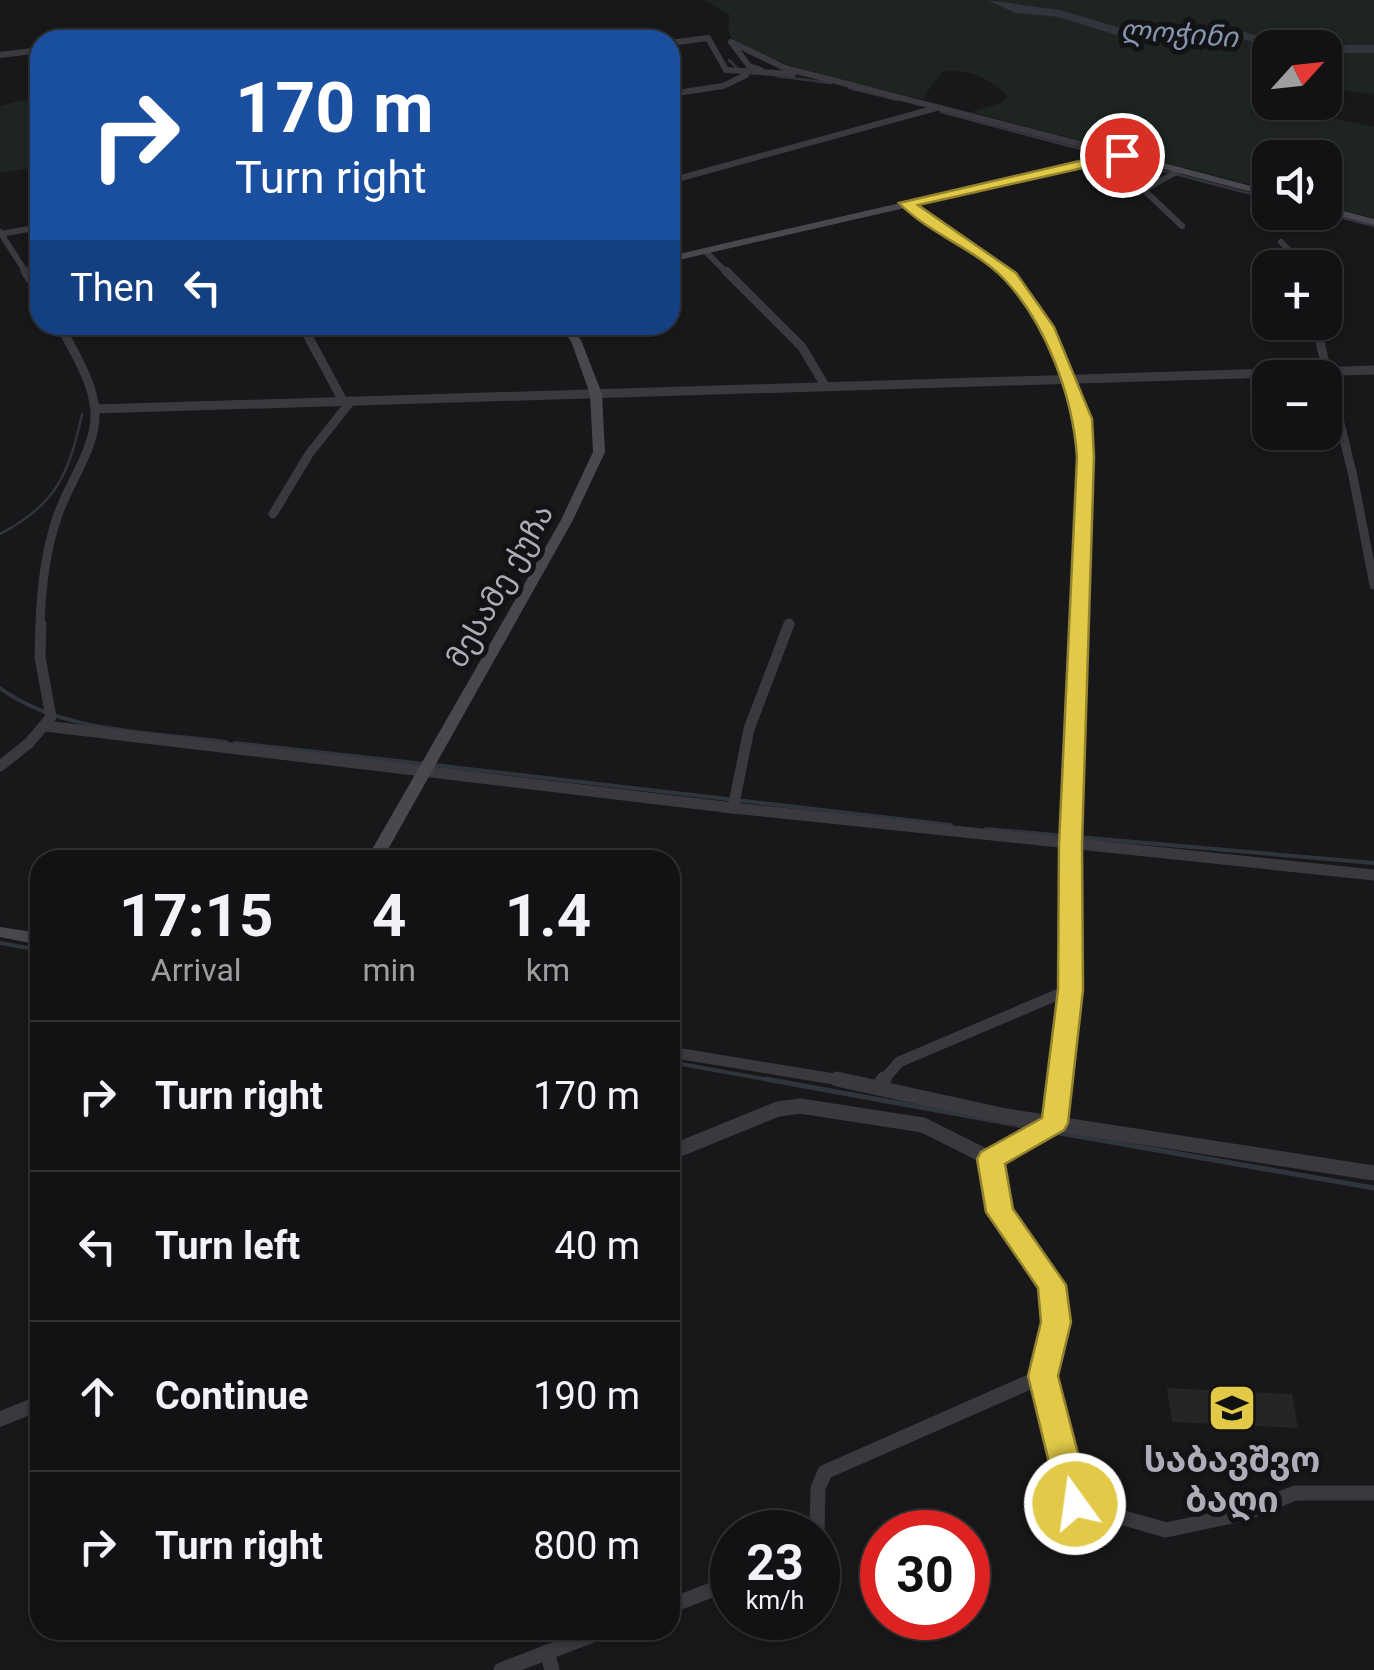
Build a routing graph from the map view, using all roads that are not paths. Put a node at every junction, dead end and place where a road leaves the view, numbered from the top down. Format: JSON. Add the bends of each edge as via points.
{"nodes":[{"id":1,"x":680,"y":42,"type":"edge"},
{"id":2,"x":30,"y":51,"type":"edge"},
{"id":3,"x":0,"y":55,"type":"edge"},
{"id":4,"x":765,"y":71,"type":"junction"},
{"id":5,"x":746,"y":75,"type":"junction"},
{"id":6,"x":825,"y":78,"type":"junction"},
{"id":7,"x":680,"y":92,"type":"edge"},
{"id":8,"x":939,"y":107,"type":"junction"},
{"id":9,"x":1122,"y":155,"type":"junction"},
{"id":10,"x":1180,"y":170,"type":"junction"},
{"id":11,"x":680,"y":178,"type":"edge"},
{"id":12,"x":1252,"y":189,"type":"edge"},
{"id":13,"x":906,"y":203,"type":"junction"},
{"id":14,"x":1342,"y":213,"type":"edge"},
{"id":15,"x":1374,"y":222,"type":"edge"},
{"id":16,"x":1182,"y":226,"type":"dead end"},
{"id":17,"x":30,"y":229,"type":"edge"},
{"id":18,"x":1,"y":234,"type":"edge"},
{"id":19,"x":1280,"y":242,"type":"dead end"},
{"id":20,"x":1288,"y":250,"type":"edge"},
{"id":21,"x":704,"y":251,"type":"junction"},
{"id":22,"x":680,"y":257,"type":"edge"},
{"id":23,"x":30,"y":279,"type":"edge"},
{"id":24,"x":65,"y":335,"type":"edge"},
{"id":25,"x":308,"y":335,"type":"edge"},
{"id":26,"x":572,"y":335,"type":"edge"},
{"id":27,"x":1374,"y":370,"type":"edge"},
{"id":28,"x":1342,"y":371,"type":"edge"},
{"id":29,"x":1252,"y":374,"type":"edge"},
{"id":30,"x":1070,"y":380,"type":"junction"},
{"id":31,"x":824,"y":384,"type":"junction"},
{"id":32,"x":596,"y":394,"type":"junction"},
{"id":33,"x":347,"y":401,"type":"junction"},
{"id":34,"x":95,"y":409,"type":"junction"},
{"id":35,"x":1342,"y":434,"type":"edge"},
{"id":36,"x":273,"y":514,"type":"dead end"},
{"id":37,"x":1374,"y":585,"type":"edge"},
{"id":38,"x":788,"y":624,"type":"dead end"},
{"id":39,"x":45,"y":726,"type":"junction"},
{"id":40,"x":0,"y":766,"type":"edge"},
{"id":41,"x":421,"y":773,"type":"junction"},
{"id":42,"x":732,"y":808,"type":"junction"},
{"id":43,"x":1071,"y":844,"type":"junction"},
{"id":44,"x":379,"y":850,"type":"edge"},
{"id":45,"x":1374,"y":875,"type":"edge"},
{"id":46,"x":0,"y":932,"type":"edge"},
{"id":47,"x":30,"y":937,"type":"edge"},
{"id":48,"x":1070,"y":990,"type":"junction"},
{"id":49,"x":680,"y":1054,"type":"edge"},
{"id":50,"x":879,"y":1086,"type":"junction"},
{"id":51,"x":1055,"y":1123,"type":"junction"},
{"id":52,"x":680,"y":1149,"type":"edge"},
{"id":53,"x":991,"y":1159,"type":"junction"},
{"id":54,"x":1374,"y":1173,"type":"edge"},
{"id":55,"x":1043,"y":1376,"type":"junction"},
{"id":56,"x":30,"y":1407,"type":"edge"},
{"id":57,"x":0,"y":1419,"type":"edge"},
{"id":58,"x":1374,"y":1493,"type":"edge"},
{"id":59,"x":818,"y":1510,"type":"edge"},
{"id":60,"x":710,"y":1591,"type":"edge"},
{"id":61,"x":680,"y":1602,"type":"edge"},
{"id":62,"x":588,"y":1640,"type":"edge"},
{"id":63,"x":550,"y":1661,"type":"edge"},
{"id":64,"x":501,"y":1670,"type":"edge"}],
"edges":[{"from":1,"to":5,"type":"street","via":[[708,38],[721,66]]},
{"from":2,"to":3,"type":"street"},
{"from":4,"to":5,"type":"street"},
{"from":4,"to":6,"type":"street"},
{"from":4,"to":6,"type":"street","via":[[748,66],[730,42]]},
{"from":5,"to":7,"type":"street"},
{"from":6,"to":8,"type":"street"},
{"from":8,"to":9,"type":"street"},
{"from":8,"to":11,"type":"street"},
{"from":9,"to":10,"type":"street"},
{"from":9,"to":13,"type":"street"},
{"from":10,"to":12,"type":"street"},
{"from":10,"to":16,"type":"street","via":[[1144,190]]},
{"from":13,"to":21,"type":"street"},
{"from":13,"to":30,"type":"street","via":[[1010,276],[1048,330]]},
{"from":14,"to":15,"type":"street"},
{"from":17,"to":18,"type":"street"},
{"from":18,"to":23,"type":"street"},
{"from":19,"to":20,"type":"street"},
{"from":21,"to":22,"type":"street"},
{"from":21,"to":31,"type":"street","via":[[802,347]]},
{"from":24,"to":34,"type":"street"},
{"from":25,"to":33,"type":"street"},
{"from":26,"to":32,"type":"street","name":"მესამე ქუჩა"},
{"from":27,"to":28,"type":"street"},
{"from":29,"to":30,"type":"street"},
{"from":30,"to":31,"type":"street"},
{"from":30,"to":43,"type":"street","via":[[1086,457]]},
{"from":31,"to":32,"type":"street"},
{"from":32,"to":33,"type":"street"},
{"from":32,"to":41,"type":"street","name":"მესამე ქუჩა","via":[[599,452],[584,487]]},
{"from":33,"to":34,"type":"street"},
{"from":33,"to":36,"type":"street"},
{"from":34,"to":39,"type":"street","via":[[46,564],[40,657],[51,709]]},
{"from":35,"to":37,"type":"street"},
{"from":38,"to":42,"type":"street","via":[[750,729]]},
{"from":39,"to":40,"type":"street"},
{"from":39,"to":41,"type":"street"},
{"from":41,"to":42,"type":"street"},
{"from":41,"to":44,"type":"street","name":"მესამე ქუჩა"},
{"from":42,"to":43,"type":"street"},
{"from":43,"to":45,"type":"street"},
{"from":43,"to":48,"type":"street"},
{"from":46,"to":47,"type":"street"},
{"from":48,"to":50,"type":"street","via":[[899,1062]]},
{"from":48,"to":51,"type":"street"},
{"from":49,"to":50,"type":"street"},
{"from":50,"to":51,"type":"street"},
{"from":51,"to":53,"type":"street"},
{"from":51,"to":54,"type":"street"},
{"from":52,"to":53,"type":"street","via":[[800,1106],[923,1125]]},
{"from":53,"to":55,"type":"street","via":[[1000,1212],[1052,1285],[1056,1322]]},
{"from":55,"to":58,"type":"street","via":[[1075,1504],[1166,1530],[1246,1513],[1295,1494]]},
{"from":55,"to":59,"type":"street","via":[[825,1472]]},
{"from":56,"to":57,"type":"street"},
{"from":60,"to":61,"type":"street"},
{"from":62,"to":63,"type":"street"},
{"from":63,"to":64,"type":"street"}]}
